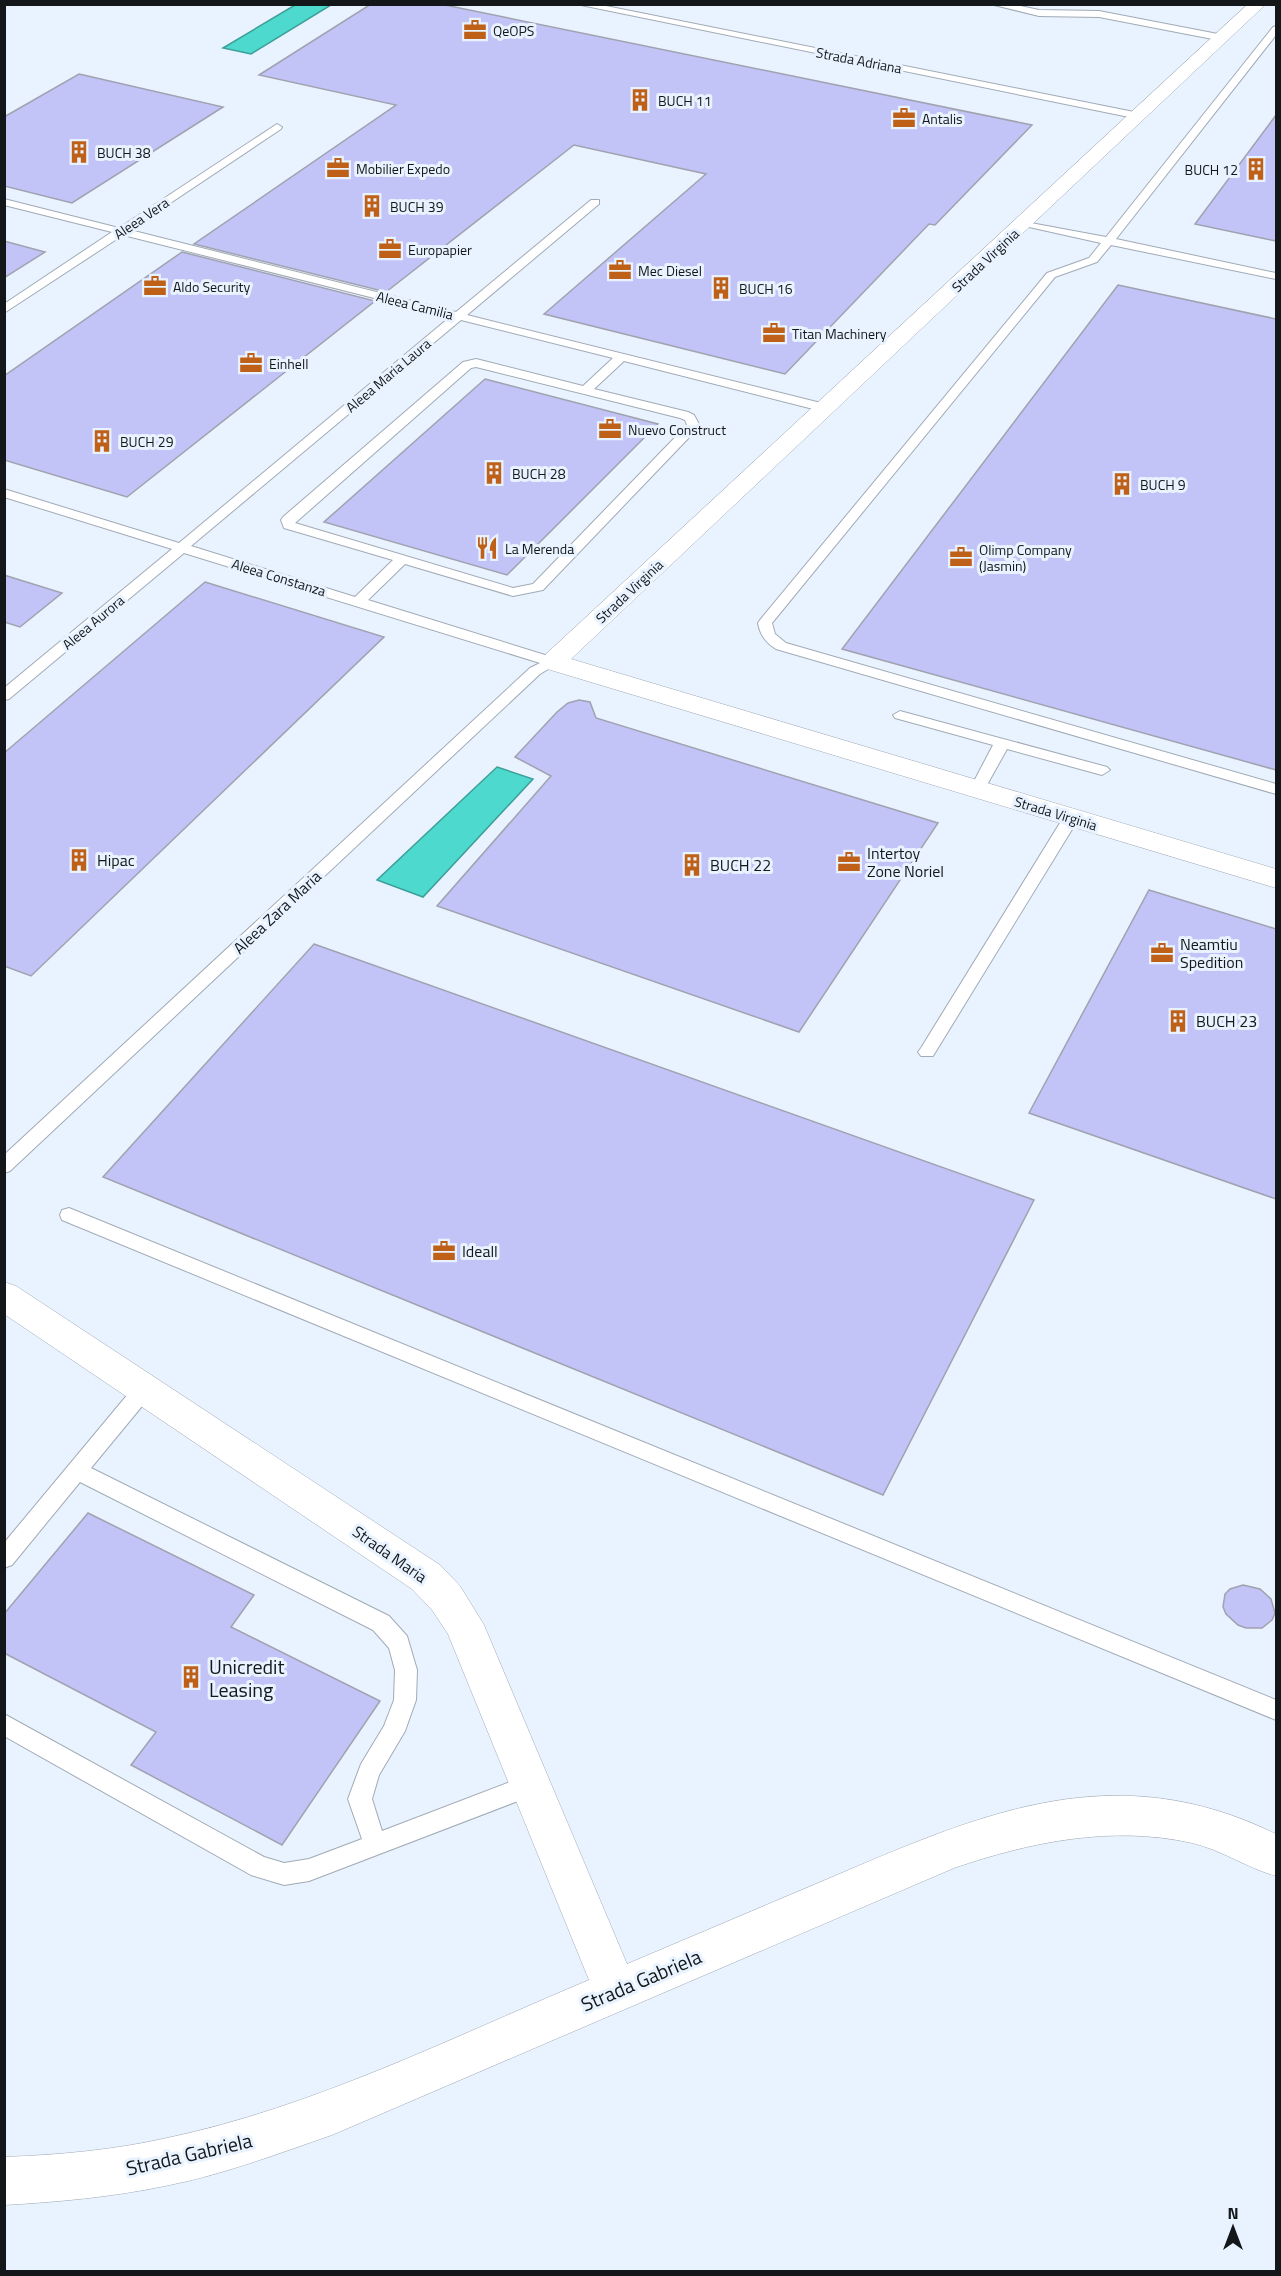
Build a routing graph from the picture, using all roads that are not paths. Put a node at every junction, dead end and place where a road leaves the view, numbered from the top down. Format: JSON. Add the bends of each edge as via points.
{"nodes":[{"id":1,"x":580,"y":4,"type":"edge"},
{"id":2,"x":994,"y":4,"type":"edge"},
{"id":3,"x":1258,"y":4,"type":"edge"},
{"id":4,"x":1276,"y":29,"type":"edge"},
{"id":5,"x":1223,"y":38,"type":"junction"},
{"id":6,"x":1139,"y":116,"type":"junction"},
{"id":7,"x":277,"y":127,"type":"dead end"},
{"id":8,"x":4,"y":202,"type":"edge"},
{"id":9,"x":595,"y":202,"type":"dead end"},
{"id":10,"x":1024,"y":222,"type":"junction"},
{"id":11,"x":121,"y":232,"type":"junction"},
{"id":12,"x":1108,"y":240,"type":"junction"},
{"id":13,"x":1276,"y":276,"type":"edge"},
{"id":14,"x":4,"y":310,"type":"edge"},
{"id":15,"x":458,"y":316,"type":"junction"},
{"id":16,"x":621,"y":357,"type":"junction"},
{"id":17,"x":586,"y":390,"type":"junction"},
{"id":18,"x":825,"y":408,"type":"junction"},
{"id":19,"x":4,"y":494,"type":"edge"},
{"id":20,"x":182,"y":548,"type":"junction"},
{"id":21,"x":402,"y":559,"type":"junction"},
{"id":22,"x":358,"y":602,"type":"junction"},
{"id":23,"x":553,"y":662,"type":"junction"},
{"id":24,"x":4,"y":696,"type":"edge"},
{"id":25,"x":900,"y":715,"type":"dead end"},
{"id":26,"x":1002,"y":743,"type":"junction"},
{"id":27,"x":1102,"y":770,"type":"dead end"},
{"id":28,"x":978,"y":789,"type":"junction"},
{"id":29,"x":1276,"y":789,"type":"edge"},
{"id":30,"x":1071,"y":818,"type":"junction"},
{"id":31,"x":1276,"y":879,"type":"edge"},
{"id":32,"x":927,"y":1052,"type":"dead end"},
{"id":33,"x":4,"y":1166,"type":"edge"},
{"id":34,"x":69,"y":1215,"type":"dead end"},
{"id":35,"x":4,"y":1296,"type":"edge"},
{"id":36,"x":145,"y":1388,"type":"junction"},
{"id":37,"x":76,"y":1470,"type":"junction"},
{"id":38,"x":4,"y":1559,"type":"edge"},
{"id":39,"x":1276,"y":1710,"type":"edge"},
{"id":40,"x":4,"y":1724,"type":"edge"},
{"id":41,"x":531,"y":1785,"type":"junction"},
{"id":42,"x":375,"y":1843,"type":"junction"},
{"id":43,"x":1276,"y":1856,"type":"edge"},
{"id":44,"x":616,"y":1991,"type":"junction"},
{"id":45,"x":4,"y":2181,"type":"edge"}],
"edges":[{"from":1,"to":6,"type":"lane","name":"Strada Adriana"},
{"from":2,"to":5,"type":"lane","via":[[1045,13],[1099,14]]},
{"from":3,"to":5,"type":"street","name":"Strada Virginia"},
{"from":4,"to":12,"type":"lane"},
{"from":5,"to":6,"type":"street","name":"Strada Virginia"},
{"from":6,"to":10,"type":"street","name":"Strada Virginia"},
{"from":7,"to":11,"type":"lane","name":"Aleea Vera"},
{"from":8,"to":11,"type":"lane","name":"Aleea Camilia"},
{"from":9,"to":15,"type":"lane","name":"Aleea Maria Laura"},
{"from":10,"to":12,"type":"lane"},
{"from":10,"to":18,"type":"street","name":"Strada Virginia"},
{"from":11,"to":14,"type":"lane","name":"Aleea Vera"},
{"from":11,"to":15,"type":"lane","name":"Aleea Camilia"},
{"from":12,"to":13,"type":"lane"},
{"from":12,"to":29,"type":"lane","via":[[1093,260],[1051,275],[765,623],[765,630],[781,646]]},
{"from":15,"to":16,"type":"lane","name":"Aleea Camilia"},
{"from":15,"to":20,"type":"lane","name":"Aleea Maria Laura"},
{"from":16,"to":17,"type":"lane"},
{"from":16,"to":18,"type":"lane","name":"Aleea Camilia"},
{"from":17,"to":21,"type":"lane","via":[[684,415],[694,426],[538,587],[513,592]]},
{"from":17,"to":21,"type":"lane","via":[[482,363],[467,365],[287,522],[292,527]]},
{"from":18,"to":23,"type":"street","name":"Strada Virginia"},
{"from":19,"to":20,"type":"lane","name":"Aleea Constanza"},
{"from":20,"to":22,"type":"lane","name":"Aleea Constanza"},
{"from":20,"to":24,"type":"lane","name":"Aleea Aurora"},
{"from":21,"to":22,"type":"lane"},
{"from":22,"to":23,"type":"lane","name":"Aleea Constanza"},
{"from":23,"to":28,"type":"street","name":"Strada Virginia"},
{"from":23,"to":33,"type":"lane","name":"Aleea Zara Maria","via":[[535,671]]},
{"from":25,"to":26,"type":"lane"},
{"from":26,"to":27,"type":"lane"},
{"from":26,"to":28,"type":"lane"},
{"from":28,"to":30,"type":"street","name":"Strada Virginia"},
{"from":30,"to":31,"type":"street","name":"Strada Virginia"},
{"from":30,"to":32,"type":"lane"},
{"from":34,"to":39,"type":"lane"},
{"from":35,"to":36,"type":"street","name":"Strada Maria"},
{"from":36,"to":37,"type":"lane"},
{"from":36,"to":41,"type":"street","name":"Strada Maria","via":[[426,1577],[464,1624]]},
{"from":37,"to":38,"type":"lane"},
{"from":37,"to":42,"type":"lane","via":[[381,1623],[399,1642],[406,1670],[405,1700],[394,1731],[369,1771],[360,1799]]},
{"from":40,"to":42,"type":"lane","via":[[258,1867],[284,1874],[309,1870]]},
{"from":41,"to":42,"type":"lane"},
{"from":41,"to":44,"type":"street","name":"Strada Maria"},
{"from":43,"to":44,"type":"street","name":"Strada Gabriela","via":[[1226,1833],[1164,1818],[1099,1815],[1039,1823],[948,1849]]},
{"from":44,"to":45,"type":"street","name":"Strada Gabriela","via":[[332,2112],[245,2142],[144,2167],[70,2178]]}]}
